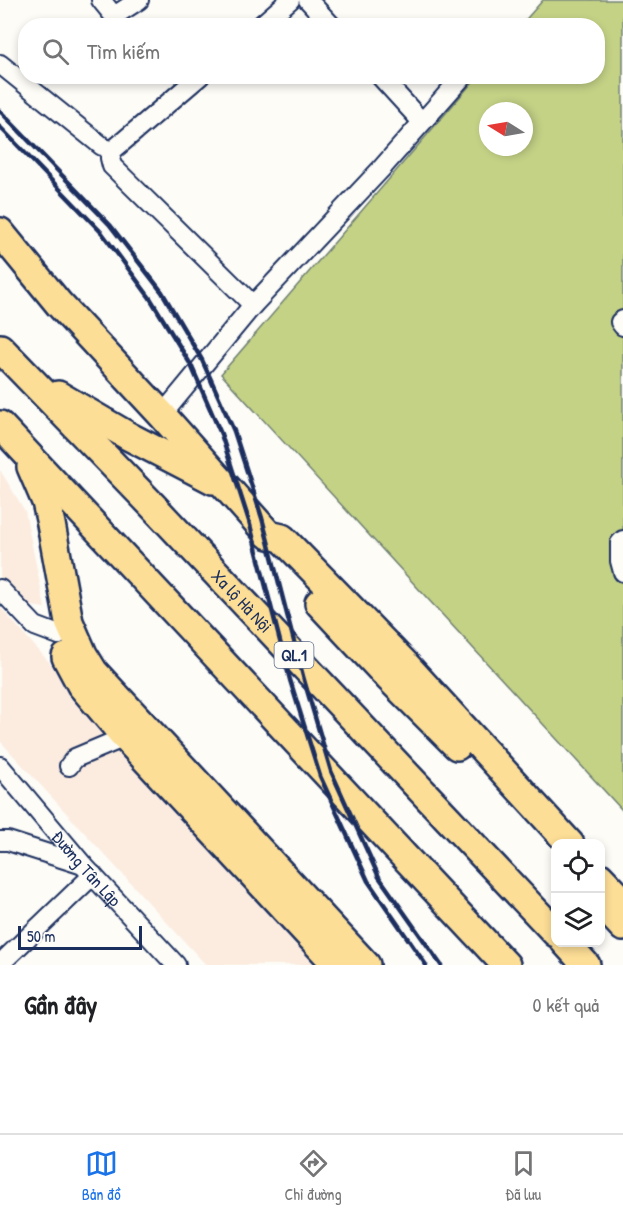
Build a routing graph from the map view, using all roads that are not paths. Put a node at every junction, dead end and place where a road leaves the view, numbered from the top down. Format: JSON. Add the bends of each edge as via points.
{"nodes":[{"id":1,"x":100,"y":0,"type":"edge"},
{"id":2,"x":139,"y":0,"type":"edge"},
{"id":3,"x":290,"y":0,"type":"edge"},
{"id":4,"x":308,"y":0,"type":"edge"},
{"id":5,"x":269,"y":18,"type":"edge"},
{"id":6,"x":325,"y":18,"type":"edge"},
{"id":7,"x":0,"y":64,"type":"edge"},
{"id":8,"x":18,"y":78,"type":"edge"},
{"id":9,"x":25,"y":84,"type":"edge"},
{"id":10,"x":191,"y":84,"type":"edge"},
{"id":11,"x":387,"y":84,"type":"edge"},
{"id":12,"x":456,"y":84,"type":"edge"},
{"id":13,"x":422,"y":122,"type":"junction"},
{"id":14,"x":102,"y":146,"type":"dead end"},
{"id":15,"x":0,"y":232,"type":"edge"},
{"id":16,"x":0,"y":256,"type":"edge"},
{"id":17,"x":59,"y":304,"type":"junction"},
{"id":18,"x":254,"y":305,"type":"junction"},
{"id":19,"x":623,"y":320,"type":"edge"},
{"id":20,"x":623,"y":326,"type":"edge"},
{"id":21,"x":0,"y":348,"type":"edge"},
{"id":22,"x":31,"y":379,"type":"junction"},
{"id":23,"x":162,"y":415,"type":"junction"},
{"id":24,"x":0,"y":425,"type":"edge"},
{"id":25,"x":12,"y":450,"type":"edge"},
{"id":26,"x":229,"y":488,"type":"junction"},
{"id":27,"x":623,"y":540,"type":"edge"},
{"id":28,"x":623,"y":572,"type":"edge"},
{"id":29,"x":0,"y":590,"type":"edge"},
{"id":30,"x":66,"y":634,"type":"junction"},
{"id":31,"x":447,"y":723,"type":"junction"},
{"id":32,"x":125,"y":736,"type":"junction"},
{"id":33,"x":0,"y":766,"type":"edge"},
{"id":34,"x":69,"y":766,"type":"dead end"},
{"id":35,"x":566,"y":839,"type":"edge"},
{"id":36,"x":0,"y":841,"type":"edge"},
{"id":37,"x":551,"y":848,"type":"edge"},
{"id":38,"x":88,"y":870,"type":"junction"},
{"id":39,"x":605,"y":882,"type":"edge"},
{"id":40,"x":623,"y":901,"type":"edge"},
{"id":41,"x":297,"y":905,"type":"junction"},
{"id":42,"x":605,"y":907,"type":"edge"},
{"id":43,"x":623,"y":927,"type":"edge"},
{"id":44,"x":551,"y":929,"type":"edge"},
{"id":45,"x":570,"y":947,"type":"edge"},
{"id":46,"x":0,"y":964,"type":"edge"},
{"id":47,"x":176,"y":965,"type":"edge"},
{"id":48,"x":337,"y":965,"type":"edge"},
{"id":49,"x":366,"y":965,"type":"edge"},
{"id":50,"x":506,"y":965,"type":"edge"},
{"id":51,"x":586,"y":965,"type":"edge"}],
"edges":[{"from":1,"to":2,"type":"street","via":[[114,16]]},
{"from":3,"to":5,"type":"street"},
{"from":4,"to":6,"type":"street"},
{"from":7,"to":8,"type":"street"},
{"from":9,"to":14,"type":"street"},
{"from":10,"to":18,"type":"street","via":[[113,150],[112,166]]},
{"from":11,"to":13,"type":"street"},
{"from":12,"to":13,"type":"street"},
{"from":13,"to":18,"type":"street"},
{"from":15,"to":17,"type":"highway","number":"QL.1"},
{"from":16,"to":17,"type":"highway","number":"QL.1"},
{"from":17,"to":23,"type":"highway","number":"QL.1"},
{"from":18,"to":23,"type":"street"},
{"from":19,"to":20,"type":"street"},
{"from":21,"to":22,"type":"highway","name":"Xa lộ Hà Nội","number":"QL.1"},
{"from":22,"to":26,"type":"highway","number":"QL.1","via":[[130,437]]},
{"from":22,"to":44,"type":"highway","name":"Xa lộ Hà Nội","number":"QL.1"},
{"from":23,"to":26,"type":"highway","number":"QL.1"},
{"from":24,"to":25,"type":"highway"},
{"from":25,"to":30,"type":"highway","via":[[8,457],[38,527]]},
{"from":25,"to":50,"type":"highway"},
{"from":26,"to":31,"type":"highway","number":"QL.1","via":[[269,535],[270,550],[390,679]]},
{"from":27,"to":28,"type":"street"},
{"from":29,"to":30,"type":"street","via":[[35,626]]},
{"from":30,"to":32,"type":"highway","via":[[76,678]]},
{"from":30,"to":41,"type":"highway","via":[[94,672]]},
{"from":31,"to":35,"type":"highway","number":"QL.1"},
{"from":31,"to":37,"type":"highway","number":"QL.1","via":[[482,772]]},
{"from":32,"to":34,"type":"street","via":[[75,758]]},
{"from":32,"to":41,"type":"highway"},
{"from":33,"to":38,"type":"street","name":"Đường Tân Lập"},
{"from":36,"to":38,"type":"street"},
{"from":38,"to":46,"type":"street"},
{"from":38,"to":47,"type":"street","name":"Đường Tân Lập"},
{"from":39,"to":40,"type":"highway"},
{"from":41,"to":48,"type":"highway"},
{"from":41,"to":49,"type":"highway"},
{"from":42,"to":43,"type":"highway"},
{"from":45,"to":51,"type":"highway"}]}
